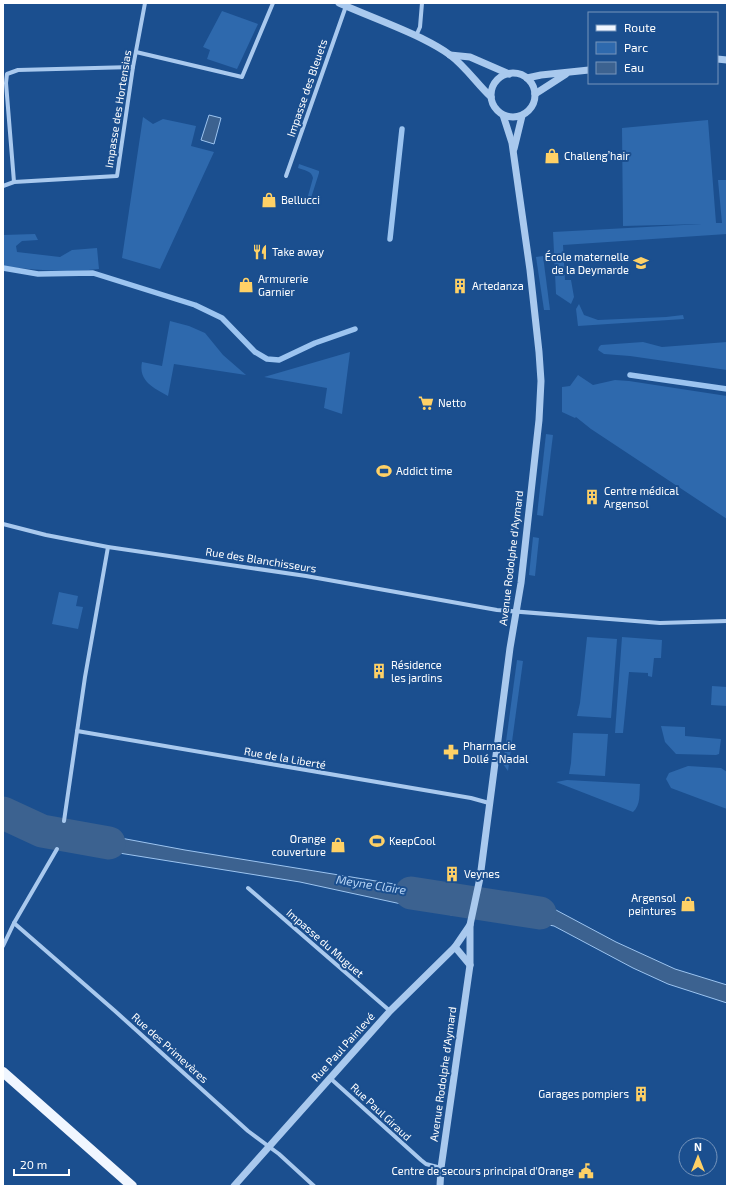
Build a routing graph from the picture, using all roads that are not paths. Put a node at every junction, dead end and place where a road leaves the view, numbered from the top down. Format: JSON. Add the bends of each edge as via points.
{"nodes":[{"id":1,"x":145,"y":3,"type":"edge"},
{"id":2,"x":273,"y":3,"type":"edge"},
{"id":3,"x":422,"y":3,"type":"edge"},
{"id":4,"x":342,"y":4,"type":"edge"},
{"id":5,"x":416,"y":36,"type":"junction"},
{"id":6,"x":136,"y":52,"type":"junction"},
{"id":7,"x":450,"y":55,"type":"junction"},
{"id":8,"x":133,"y":67,"type":"junction"},
{"id":9,"x":588,"y":70,"type":"edge"},
{"id":10,"x":568,"y":73,"type":"junction"},
{"id":11,"x":510,"y":74,"type":"junction"},
{"id":12,"x":527,"y":78,"type":"junction"},
{"id":13,"x":5,"y":83,"type":"edge"},
{"id":14,"x":535,"y":94,"type":"junction"},
{"id":15,"x":491,"y":97,"type":"junction"},
{"id":16,"x":503,"y":115,"type":"junction"},
{"id":17,"x":522,"y":116,"type":"junction"},
{"id":18,"x":514,"y":153,"type":"junction"},
{"id":19,"x":286,"y":176,"type":"dead end"},
{"id":20,"x":14,"y":182,"type":"junction"},
{"id":21,"x":3,"y":186,"type":"edge"},
{"id":22,"x":3,"y":524,"type":"edge"},
{"id":23,"x":108,"y":547,"type":"junction"},
{"id":24,"x":516,"y":611,"type":"junction"},
{"id":25,"x":727,"y":621,"type":"edge"},
{"id":26,"x":77,"y":731,"type":"junction"},
{"id":27,"x":489,"y":803,"type":"junction"},
{"id":28,"x":64,"y":821,"type":"dead end"},
{"id":29,"x":57,"y":849,"type":"dead end"},
{"id":30,"x":248,"y":888,"type":"dead end"},
{"id":31,"x":14,"y":923,"type":"junction"},
{"id":32,"x":470,"y":925,"type":"junction"},
{"id":33,"x":3,"y":946,"type":"edge"},
{"id":34,"x":455,"y":947,"type":"junction"},
{"id":35,"x":470,"y":965,"type":"junction"},
{"id":36,"x":390,"y":1011,"type":"junction"},
{"id":37,"x":3,"y":1072,"type":"edge"},
{"id":38,"x":330,"y":1078,"type":"junction"},
{"id":39,"x":269,"y":1146,"type":"junction"},
{"id":40,"x":441,"y":1168,"type":"junction"},
{"id":41,"x":132,"y":1186,"type":"edge"},
{"id":42,"x":234,"y":1186,"type":"edge"},
{"id":43,"x":314,"y":1186,"type":"edge"},
{"id":44,"x":440,"y":1186,"type":"edge"}],
"edges":[{"from":1,"to":6,"type":"street","name":"Impasse des Hortensias"},
{"from":2,"to":6,"type":"street","via":[[242,77]]},
{"from":3,"to":5,"type":"street","via":[[420,27]]},
{"from":4,"to":5,"type":"street","name":"Avenue Rodolphe d'Aymard"},
{"from":4,"to":19,"type":"street","name":"Impasse des Bleuets"},
{"from":5,"to":7,"type":"street","name":"Avenue Rodolphe d'Aymard"},
{"from":6,"to":8,"type":"street","name":"Impasse des Hortensias"},
{"from":7,"to":11,"type":"street","name":"Avenue Rodolphe d'Aymard","via":[[470,57]]},
{"from":7,"to":15,"type":"street","name":"Avenue Rodolphe d'Aymard"},
{"from":8,"to":13,"type":"street","via":[[18,70],[7,74]]},
{"from":8,"to":20,"type":"street","name":"Impasse des Hortensias","via":[[117,176]]},
{"from":9,"to":10,"type":"street"},
{"from":10,"to":12,"type":"street"},
{"from":10,"to":14,"type":"street"},
{"from":11,"to":12,"type":"street","name":"Avenue Rodolphe d'Aymard","via":[[519,74]]},
{"from":11,"to":15,"type":"street","via":[[502,76],[496,82]]},
{"from":12,"to":14,"type":"street"},
{"from":13,"to":20,"type":"street"},
{"from":14,"to":17,"type":"street","name":"Avenue Rodolphe d'Aymard","via":[[532,107]]},
{"from":15,"to":16,"type":"street","name":"Avenue Rodolphe d'Aymard","via":[[495,107]]},
{"from":16,"to":17,"type":"street"},
{"from":16,"to":18,"type":"street","name":"Avenue Rodolphe d'Aymard"},
{"from":17,"to":18,"type":"street","name":"Avenue Rodolphe d'Aymard"},
{"from":18,"to":24,"type":"street","name":"Avenue Rodolphe d'Aymard","via":[[536,321],[541,381]]},
{"from":20,"to":21,"type":"street","name":"Impasse des Hortensias"},
{"from":22,"to":23,"type":"street","name":"Rue des Blanchisseurs"},
{"from":23,"to":24,"type":"street","name":"Rue des Blanchisseurs","via":[[306,576],[497,610]]},
{"from":23,"to":26,"type":"street"},
{"from":24,"to":25,"type":"street","name":"Rue des Blanchisseurs","via":[[660,623]]},
{"from":24,"to":27,"type":"street","name":"Avenue Rodolphe d'Aymard"},
{"from":26,"to":27,"type":"street","name":"Rue de la Liberté"},
{"from":26,"to":28,"type":"street"},
{"from":27,"to":32,"type":"street","name":"Avenue Rodolphe d'Aymard"},
{"from":29,"to":31,"type":"street"},
{"from":30,"to":36,"type":"street","name":"Impasse du Muguet"},
{"from":31,"to":33,"type":"street"},
{"from":31,"to":39,"type":"street","name":"Rue des Primevères","via":[[248,1131]]},
{"from":32,"to":34,"type":"street","name":"Rue Paul Painlevé"},
{"from":32,"to":35,"type":"street","name":"Avenue Rodolphe d'Aymard"},
{"from":34,"to":35,"type":"street"},
{"from":34,"to":36,"type":"street","name":"Rue Paul Painlevé"},
{"from":35,"to":40,"type":"street","name":"Avenue Rodolphe d'Aymard"},
{"from":36,"to":38,"type":"street","name":"Rue Paul Painlevé"},
{"from":37,"to":41,"type":"main road"},
{"from":38,"to":39,"type":"street","name":"Rue Paul Painlevé"},
{"from":38,"to":40,"type":"street","name":"Rue Paul Giraud","via":[[421,1160]]},
{"from":39,"to":42,"type":"street","name":"Rue Paul Painlevé"},
{"from":39,"to":43,"type":"street","name":"Rue des Primevères"},
{"from":40,"to":44,"type":"street","name":"Avenue Rodolphe d'Aymard"}]}
